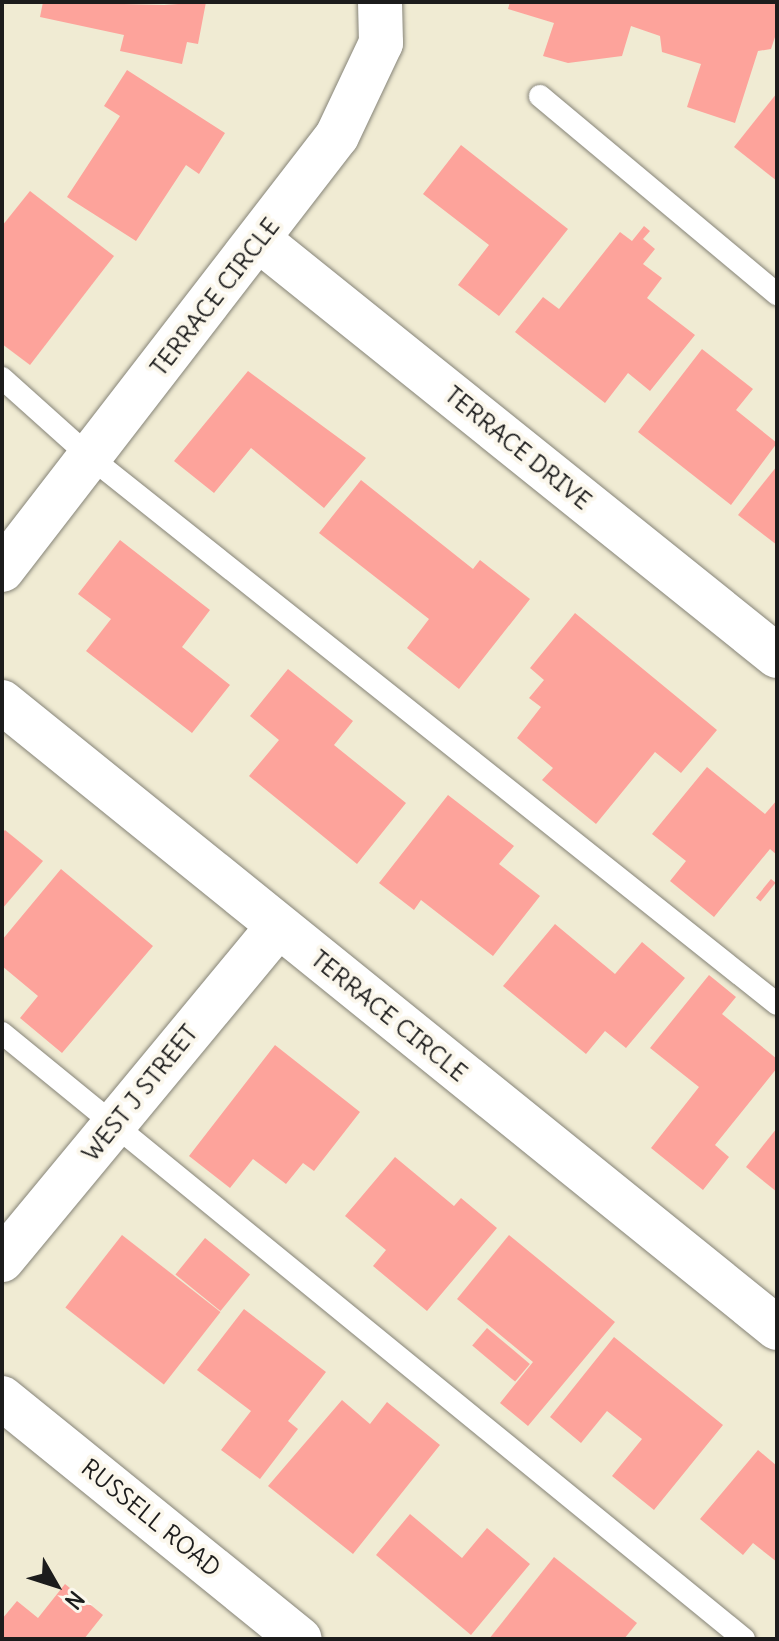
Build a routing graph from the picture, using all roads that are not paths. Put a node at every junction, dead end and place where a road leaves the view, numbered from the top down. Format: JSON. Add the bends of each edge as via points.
{"nodes":[{"id":1,"x":380,"y":2,"type":"edge"},
{"id":2,"x":540,"y":96,"type":"dead end"},
{"id":3,"x":259,"y":240,"type":"junction"},
{"id":4,"x":777,"y":294,"type":"edge"},
{"id":5,"x":2,"y":378,"type":"edge"},
{"id":6,"x":90,"y":457,"type":"junction"},
{"id":7,"x":2,"y":570,"type":"edge"},
{"id":8,"x":777,"y":656,"type":"edge"},
{"id":9,"x":2,"y":702,"type":"edge"},
{"id":10,"x":278,"y":926,"type":"junction"},
{"id":11,"x":777,"y":1004,"type":"edge"},
{"id":12,"x":2,"y":1033,"type":"edge"},
{"id":13,"x":115,"y":1125,"type":"junction"},
{"id":14,"x":2,"y":1260,"type":"edge"},
{"id":15,"x":777,"y":1328,"type":"edge"},
{"id":16,"x":2,"y":1398,"type":"edge"},
{"id":17,"x":300,"y":1639,"type":"edge"},
{"id":18,"x":744,"y":1639,"type":"edge"}],
"edges":[{"from":1,"to":3,"type":"street","name":"TERRACE CIRCLE","via":[[381,43],[337,136]]},
{"from":2,"to":4,"type":"lane"},
{"from":3,"to":6,"type":"street","name":"TERRACE CIRCLE"},
{"from":3,"to":8,"type":"street","name":"TERRACE DRIVE"},
{"from":5,"to":6,"type":"lane"},
{"from":6,"to":7,"type":"street","name":"TERRACE CIRCLE"},
{"from":6,"to":11,"type":"lane"},
{"from":9,"to":10,"type":"street","name":"TERRACE CIRCLE"},
{"from":10,"to":13,"type":"street","name":"WEST J STREET"},
{"from":10,"to":15,"type":"street","name":"TERRACE CIRCLE"},
{"from":12,"to":13,"type":"lane"},
{"from":13,"to":14,"type":"street","name":"WEST J STREET"},
{"from":13,"to":18,"type":"lane"},
{"from":16,"to":17,"type":"street","name":"RUSSELL ROAD"}]}
